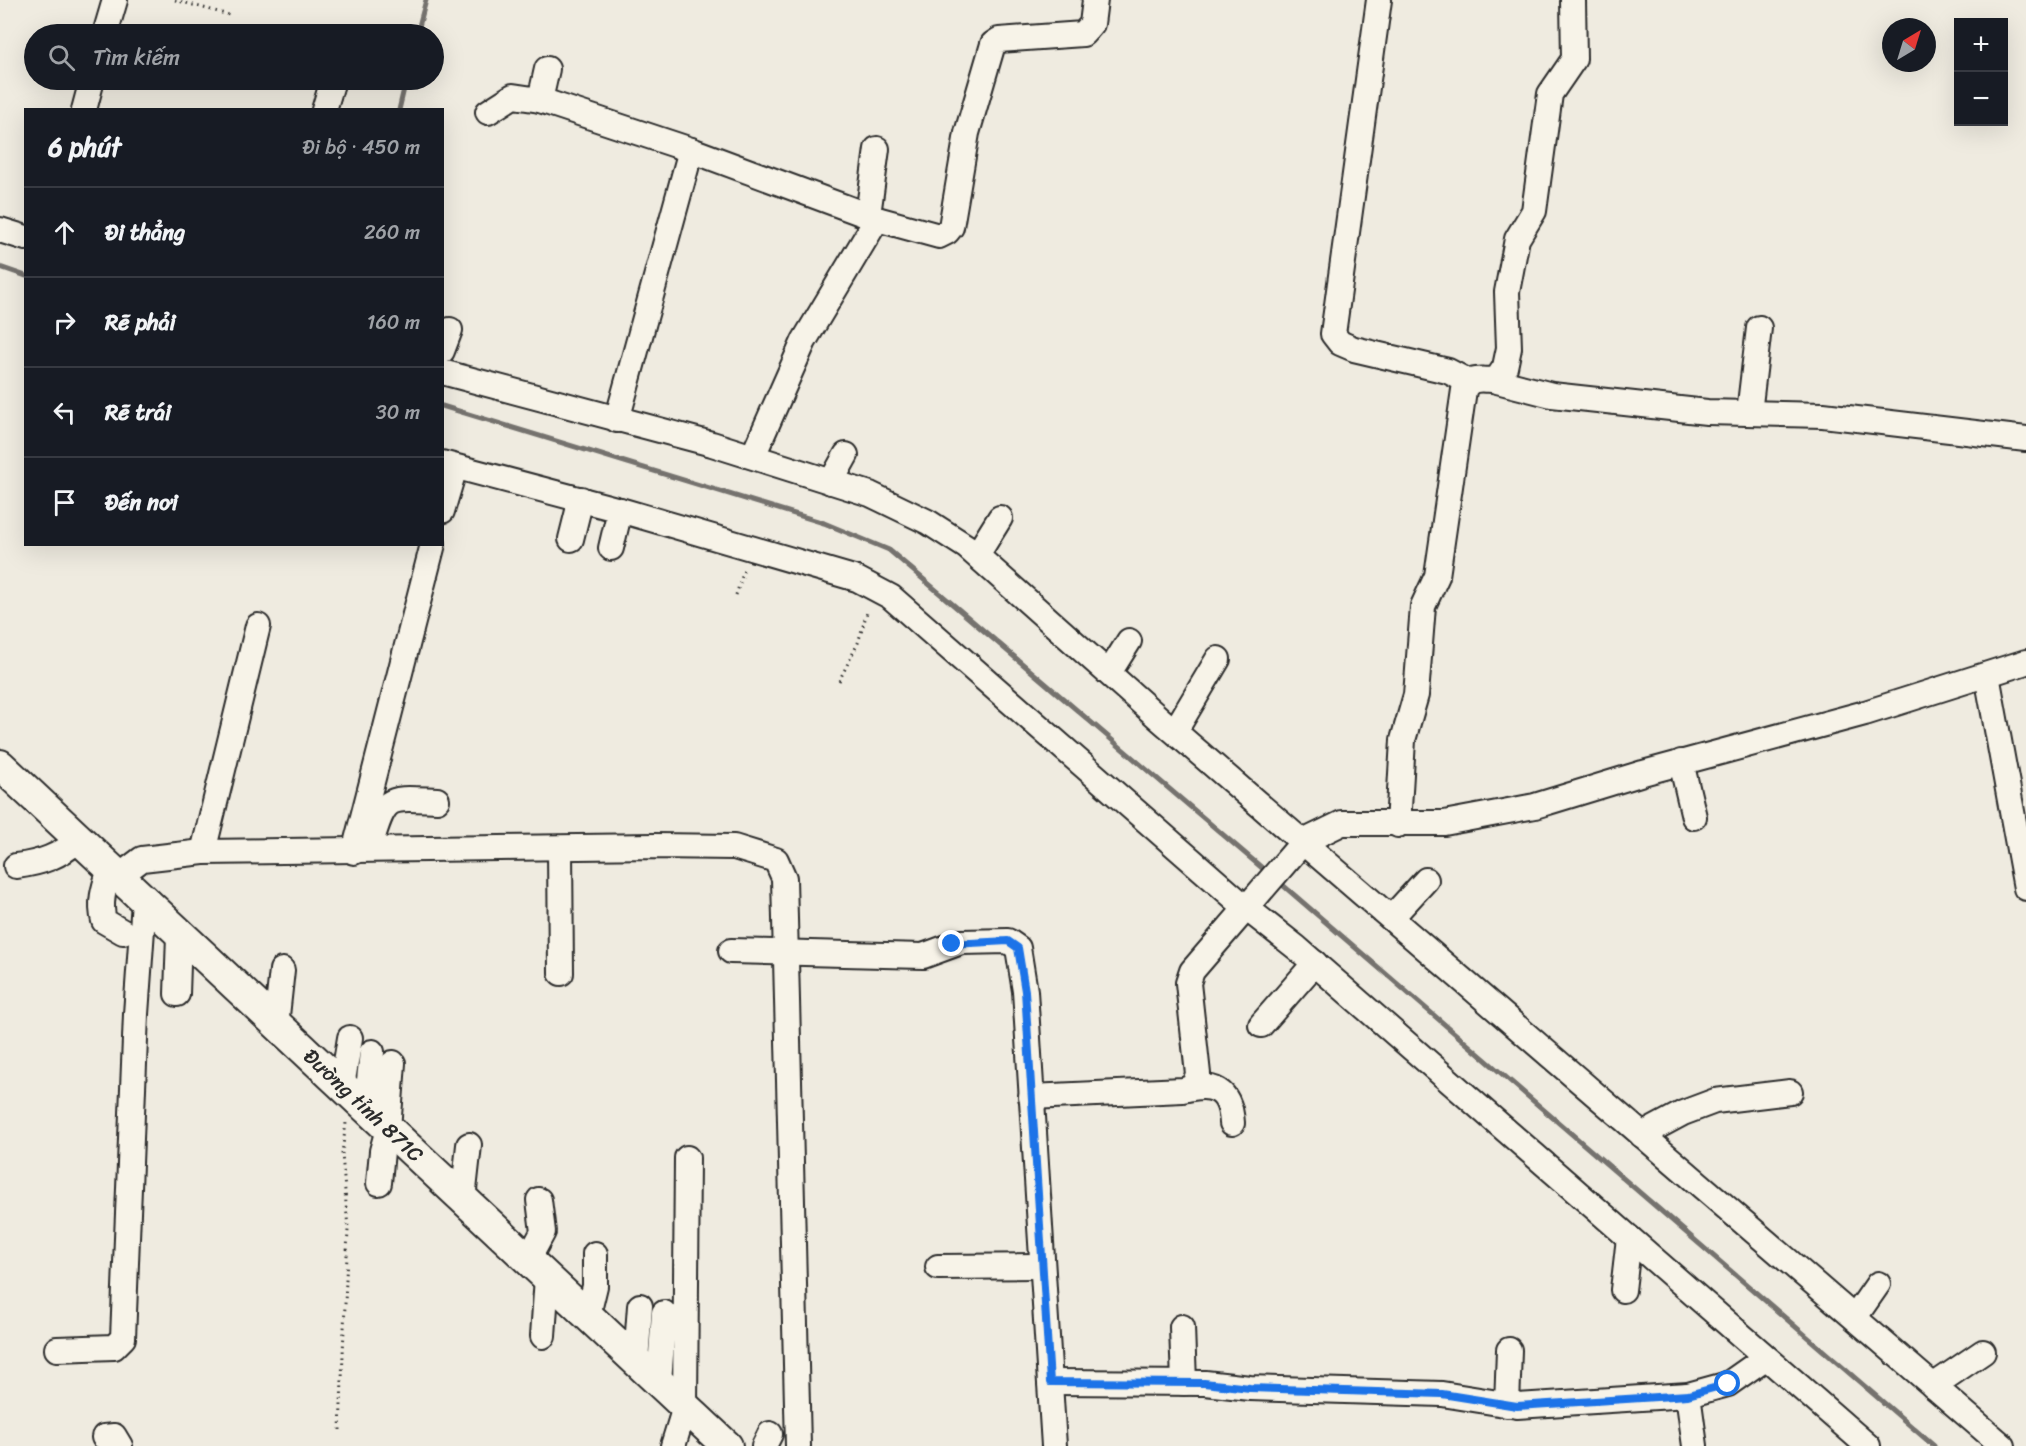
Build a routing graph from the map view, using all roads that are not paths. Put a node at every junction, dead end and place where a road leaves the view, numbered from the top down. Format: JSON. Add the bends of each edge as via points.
{"nodes":[{"id":1,"x":115,"y":0,"type":"edge"},
{"id":2,"x":1095,"y":0,"type":"edge"},
{"id":3,"x":1379,"y":0,"type":"edge"},
{"id":4,"x":1573,"y":0,"type":"edge"},
{"id":5,"x":108,"y":24,"type":"edge"},
{"id":6,"x":548,"y":69,"type":"dead end"},
{"id":7,"x":89,"y":90,"type":"edge"},
{"id":8,"x":330,"y":90,"type":"edge"},
{"id":9,"x":540,"y":100,"type":"junction"},
{"id":10,"x":85,"y":108,"type":"edge"},
{"id":11,"x":325,"y":108,"type":"edge"},
{"id":12,"x":488,"y":112,"type":"dead end"},
{"id":13,"x":877,"y":149,"type":"dead end"},
{"id":14,"x":691,"y":150,"type":"junction"},
{"id":15,"x":873,"y":217,"type":"junction"},
{"id":16,"x":0,"y":230,"type":"edge"},
{"id":17,"x":24,"y":237,"type":"edge"},
{"id":18,"x":1759,"y":328,"type":"dead end"},
{"id":19,"x":444,"y":373,"type":"edge"},
{"id":20,"x":1493,"y":380,"type":"junction"},
{"id":21,"x":1469,"y":382,"type":"junction"},
{"id":22,"x":1749,"y":413,"type":"junction"},
{"id":23,"x":617,"y":420,"type":"junction"},
{"id":24,"x":2026,"y":439,"type":"edge"},
{"id":25,"x":846,"y":455,"type":"dead end"},
{"id":26,"x":753,"y":456,"type":"junction"},
{"id":27,"x":449,"y":465,"type":"edge"},
{"id":28,"x":831,"y":482,"type":"junction"},
{"id":29,"x":444,"y":498,"type":"edge"},
{"id":30,"x":581,"y":500,"type":"junction"},
{"id":31,"x":620,"y":510,"type":"junction"},
{"id":32,"x":1000,"y":518,"type":"dead end"},
{"id":33,"x":571,"y":539,"type":"dead end"},
{"id":34,"x":433,"y":546,"type":"edge"},
{"id":35,"x":611,"y":548,"type":"dead end"},
{"id":36,"x":977,"y":555,"type":"junction"},
{"id":37,"x":258,"y":626,"type":"dead end"},
{"id":38,"x":1129,"y":641,"type":"dead end"},
{"id":39,"x":1218,"y":659,"type":"dead end"},
{"id":40,"x":2026,"y":662,"type":"edge"},
{"id":41,"x":1109,"y":673,"type":"junction"},
{"id":42,"x":1987,"y":675,"type":"junction"},
{"id":43,"x":1175,"y":731,"type":"junction"},
{"id":44,"x":1681,"y":762,"type":"junction"},
{"id":45,"x":0,"y":765,"type":"edge"},
{"id":46,"x":437,"y":800,"type":"dead end"},
{"id":47,"x":1694,"y":818,"type":"dead end"},
{"id":48,"x":1398,"y":825,"type":"junction"},
{"id":49,"x":79,"y":840,"type":"junction"},
{"id":50,"x":1301,"y":845,"type":"junction"},
{"id":51,"x":560,"y":848,"type":"junction"},
{"id":52,"x":203,"y":852,"type":"junction"},
{"id":53,"x":362,"y":852,"type":"junction"},
{"id":54,"x":16,"y":866,"type":"dead end"},
{"id":55,"x":114,"y":873,"type":"junction"},
{"id":56,"x":1426,"y":880,"type":"dead end"},
{"id":57,"x":2026,"y":888,"type":"edge"},
{"id":58,"x":144,"y":901,"type":"junction"},
{"id":59,"x":1248,"y":904,"type":"junction"},
{"id":60,"x":1392,"y":917,"type":"junction"},
{"id":61,"x":123,"y":932,"type":"dead end"},
{"id":62,"x":179,"y":935,"type":"junction"},
{"id":63,"x":731,"y":951,"type":"dead end"},
{"id":64,"x":787,"y":951,"type":"junction"},
{"id":65,"x":1315,"y":963,"type":"junction"},
{"id":66,"x":282,"y":970,"type":"dead end"},
{"id":67,"x":561,"y":973,"type":"dead end"},
{"id":68,"x":177,"y":994,"type":"dead end"},
{"id":69,"x":1261,"y":1024,"type":"dead end"},
{"id":70,"x":276,"y":1025,"type":"junction"},
{"id":71,"x":350,"y":1038,"type":"dead end"},
{"id":72,"x":1194,"y":1085,"type":"junction"},
{"id":73,"x":1790,"y":1092,"type":"dead end"},
{"id":74,"x":353,"y":1096,"type":"junction"},
{"id":75,"x":1031,"y":1097,"type":"junction"},
{"id":76,"x":1232,"y":1123,"type":"dead end"},
{"id":77,"x":388,"y":1129,"type":"junction"},
{"id":78,"x":1642,"y":1135,"type":"junction"},
{"id":79,"x":469,"y":1145,"type":"dead end"},
{"id":80,"x":687,"y":1158,"type":"dead end"},
{"id":81,"x":380,"y":1184,"type":"dead end"},
{"id":82,"x":463,"y":1199,"type":"junction"},
{"id":83,"x":539,"y":1200,"type":"dead end"},
{"id":84,"x":1629,"y":1238,"type":"junction"},
{"id":85,"x":595,"y":1254,"type":"dead end"},
{"id":86,"x":1042,"y":1266,"type":"junction"},
{"id":87,"x":938,"y":1267,"type":"dead end"},
{"id":88,"x":538,"y":1269,"type":"junction"},
{"id":89,"x":1878,"y":1284,"type":"dead end"},
{"id":90,"x":1623,"y":1290,"type":"dead end"},
{"id":91,"x":640,"y":1306,"type":"dead end"},
{"id":92,"x":664,"y":1313,"type":"dead end"},
{"id":93,"x":588,"y":1316,"type":"junction"},
{"id":94,"x":1855,"y":1317,"type":"junction"},
{"id":95,"x":1182,"y":1327,"type":"dead end"},
{"id":96,"x":543,"y":1336,"type":"dead end"},
{"id":97,"x":57,"y":1349,"type":"dead end"},
{"id":98,"x":1509,"y":1350,"type":"dead end"},
{"id":99,"x":1983,"y":1352,"type":"dead end"},
{"id":100,"x":1765,"y":1358,"type":"junction"},
{"id":101,"x":636,"y":1360,"type":"junction"},
{"id":102,"x":659,"y":1382,"type":"junction"},
{"id":103,"x":1050,"y":1382,"type":"junction"},
{"id":104,"x":1184,"y":1383,"type":"junction"},
{"id":105,"x":1933,"y":1386,"type":"junction"},
{"id":106,"x":1688,"y":1395,"type":"junction"},
{"id":107,"x":1507,"y":1405,"type":"junction"},
{"id":108,"x":685,"y":1407,"type":"junction"},
{"id":109,"x":2002,"y":1445,"type":"edge"},
{"id":110,"x":674,"y":1446,"type":"edge"},
{"id":111,"x":728,"y":1446,"type":"edge"},
{"id":112,"x":798,"y":1446,"type":"edge"},
{"id":113,"x":1054,"y":1446,"type":"edge"},
{"id":114,"x":1695,"y":1446,"type":"edge"},
{"id":115,"x":1868,"y":1446,"type":"edge"}],
"edges":[{"from":1,"to":5,"type":"street"},
{"from":2,"to":15,"type":"street","via":[[1092,24],[1083,33],[999,40],[993,44],[967,133],[947,232],[930,236]]},
{"from":3,"to":21,"type":"street","via":[[1333,334],[1340,344],[1354,349],[1448,371]]},
{"from":4,"to":20,"type":"street","via":[[1574,59],[1550,94],[1534,210],[1517,239],[1507,292],[1507,361]]},
{"from":6,"to":9,"type":"street"},
{"from":7,"to":10,"type":"street"},
{"from":8,"to":11,"type":"street"},
{"from":9,"to":12,"type":"street","via":[[513,96]]},
{"from":9,"to":14,"type":"street"},
{"from":13,"to":15,"type":"street"},
{"from":14,"to":15,"type":"street"},
{"from":14,"to":23,"type":"street"},
{"from":15,"to":26,"type":"street","via":[[804,341]]},
{"from":16,"to":17,"type":"street"},
{"from":18,"to":22,"type":"street"},
{"from":19,"to":23,"type":"street"},
{"from":20,"to":21,"type":"street"},
{"from":20,"to":22,"type":"street","via":[[1552,395]]},
{"from":21,"to":48,"type":"street","via":[[1464,390],[1437,576],[1424,606],[1416,695],[1403,740]]},
{"from":22,"to":24,"type":"street","via":[[1823,415]]},
{"from":23,"to":26,"type":"street"},
{"from":25,"to":28,"type":"street"},
{"from":26,"to":28,"type":"street"},
{"from":27,"to":29,"type":"street"},
{"from":27,"to":30,"type":"street"},
{"from":28,"to":36,"type":"street","via":[[870,494],[928,522]]},
{"from":30,"to":31,"type":"street"},
{"from":30,"to":33,"type":"street"},
{"from":31,"to":35,"type":"street"},
{"from":31,"to":59,"type":"street","via":[[874,587],[905,609]]},
{"from":32,"to":36,"type":"street"},
{"from":34,"to":53,"type":"street"},
{"from":36,"to":41,"type":"street"},
{"from":37,"to":52,"type":"street"},
{"from":38,"to":41,"type":"street"},
{"from":39,"to":43,"type":"street"},
{"from":40,"to":42,"type":"street"},
{"from":41,"to":43,"type":"street"},
{"from":42,"to":44,"type":"street","via":[[1865,713]]},
{"from":42,"to":57,"type":"street"},
{"from":43,"to":50,"type":"street"},
{"from":44,"to":47,"type":"street"},
{"from":44,"to":48,"type":"street","via":[[1535,806],[1485,817]]},
{"from":45,"to":49,"type":"main road","name":"Đường tỉnh 871C"},
{"from":46,"to":53,"type":"street","via":[[395,798],[386,804]]},
{"from":48,"to":50,"type":"street","via":[[1342,823]]},
{"from":49,"to":54,"type":"street","via":[[60,856]]},
{"from":49,"to":55,"type":"main road","name":"Đường tỉnh 871C"},
{"from":50,"to":59,"type":"street"},
{"from":50,"to":60,"type":"street"},
{"from":51,"to":53,"type":"street"},
{"from":51,"to":64,"type":"street","via":[[723,847],[776,860],[784,878]]},
{"from":51,"to":67,"type":"street"},
{"from":52,"to":53,"type":"street"},
{"from":52,"to":55,"type":"street","via":[[142,859]]},
{"from":55,"to":58,"type":"main road","name":"Đường tỉnh 871C"},
{"from":55,"to":61,"type":"street","via":[[101,898],[102,912],[104,921]]},
{"from":56,"to":60,"type":"street"},
{"from":58,"to":62,"type":"main road","name":"Đường tỉnh 871C"},
{"from":58,"to":97,"type":"street","via":[[123,1338],[114,1347]]},
{"from":59,"to":65,"type":"street"},
{"from":59,"to":72,"type":"street","via":[[1189,977],[1198,1074]]},
{"from":60,"to":78,"type":"street"},
{"from":62,"to":68,"type":"street"},
{"from":62,"to":70,"type":"main road","name":"Đường tỉnh 871C"},
{"from":63,"to":64,"type":"street"},
{"from":64,"to":75,"type":"street","via":[[923,956],[961,942],[1014,944],[1025,991]]},
{"from":64,"to":112,"type":"street"},
{"from":65,"to":69,"type":"street"},
{"from":65,"to":84,"type":"street"},
{"from":66,"to":70,"type":"street"},
{"from":70,"to":74,"type":"main road","name":"Đường tỉnh 871C"},
{"from":71,"to":74,"type":"street"},
{"from":72,"to":75,"type":"street","via":[[1183,1090]]},
{"from":72,"to":76,"type":"street","via":[[1222,1092],[1231,1110]]},
{"from":73,"to":78,"type":"street","via":[[1715,1101]]},
{"from":74,"to":77,"type":"main road","name":"Đường tỉnh 871C"},
{"from":74,"to":77,"type":"street","via":[[383,1058]]},
{"from":75,"to":86,"type":"street"},
{"from":77,"to":81,"type":"street"},
{"from":77,"to":82,"type":"main road","name":"Đường tỉnh 871C"},
{"from":78,"to":94,"type":"street"},
{"from":79,"to":82,"type":"street"},
{"from":80,"to":108,"type":"street"},
{"from":82,"to":88,"type":"main road","name":"Đường tỉnh 871C"},
{"from":83,"to":88,"type":"street","via":[[543,1232]]},
{"from":84,"to":90,"type":"street"},
{"from":84,"to":100,"type":"street"},
{"from":85,"to":93,"type":"street","via":[[595,1286]]},
{"from":86,"to":87,"type":"street"},
{"from":86,"to":103,"type":"street"},
{"from":88,"to":93,"type":"main road","name":"Đường tỉnh 871C"},
{"from":88,"to":96,"type":"street"},
{"from":89,"to":94,"type":"street"},
{"from":91,"to":101,"type":"street"},
{"from":92,"to":102,"type":"street"},
{"from":93,"to":101,"type":"main road","name":"Đường tỉnh 871C"},
{"from":94,"to":105,"type":"street"},
{"from":95,"to":104,"type":"street"},
{"from":98,"to":107,"type":"street"},
{"from":99,"to":105,"type":"street"},
{"from":100,"to":106,"type":"street","via":[[1728,1384]]},
{"from":100,"to":115,"type":"street"},
{"from":101,"to":102,"type":"main road","name":"Đường tỉnh 871C"},
{"from":102,"to":108,"type":"main road","name":"Đường tỉnh 871C"},
{"from":103,"to":104,"type":"street"},
{"from":103,"to":113,"type":"street"},
{"from":104,"to":107,"type":"street","via":[[1442,1394]]},
{"from":105,"to":109,"type":"street"},
{"from":106,"to":107,"type":"street"},
{"from":106,"to":114,"type":"street"},
{"from":108,"to":110,"type":"street"},
{"from":108,"to":111,"type":"main road","name":"Đường tỉnh 871C"}]}
